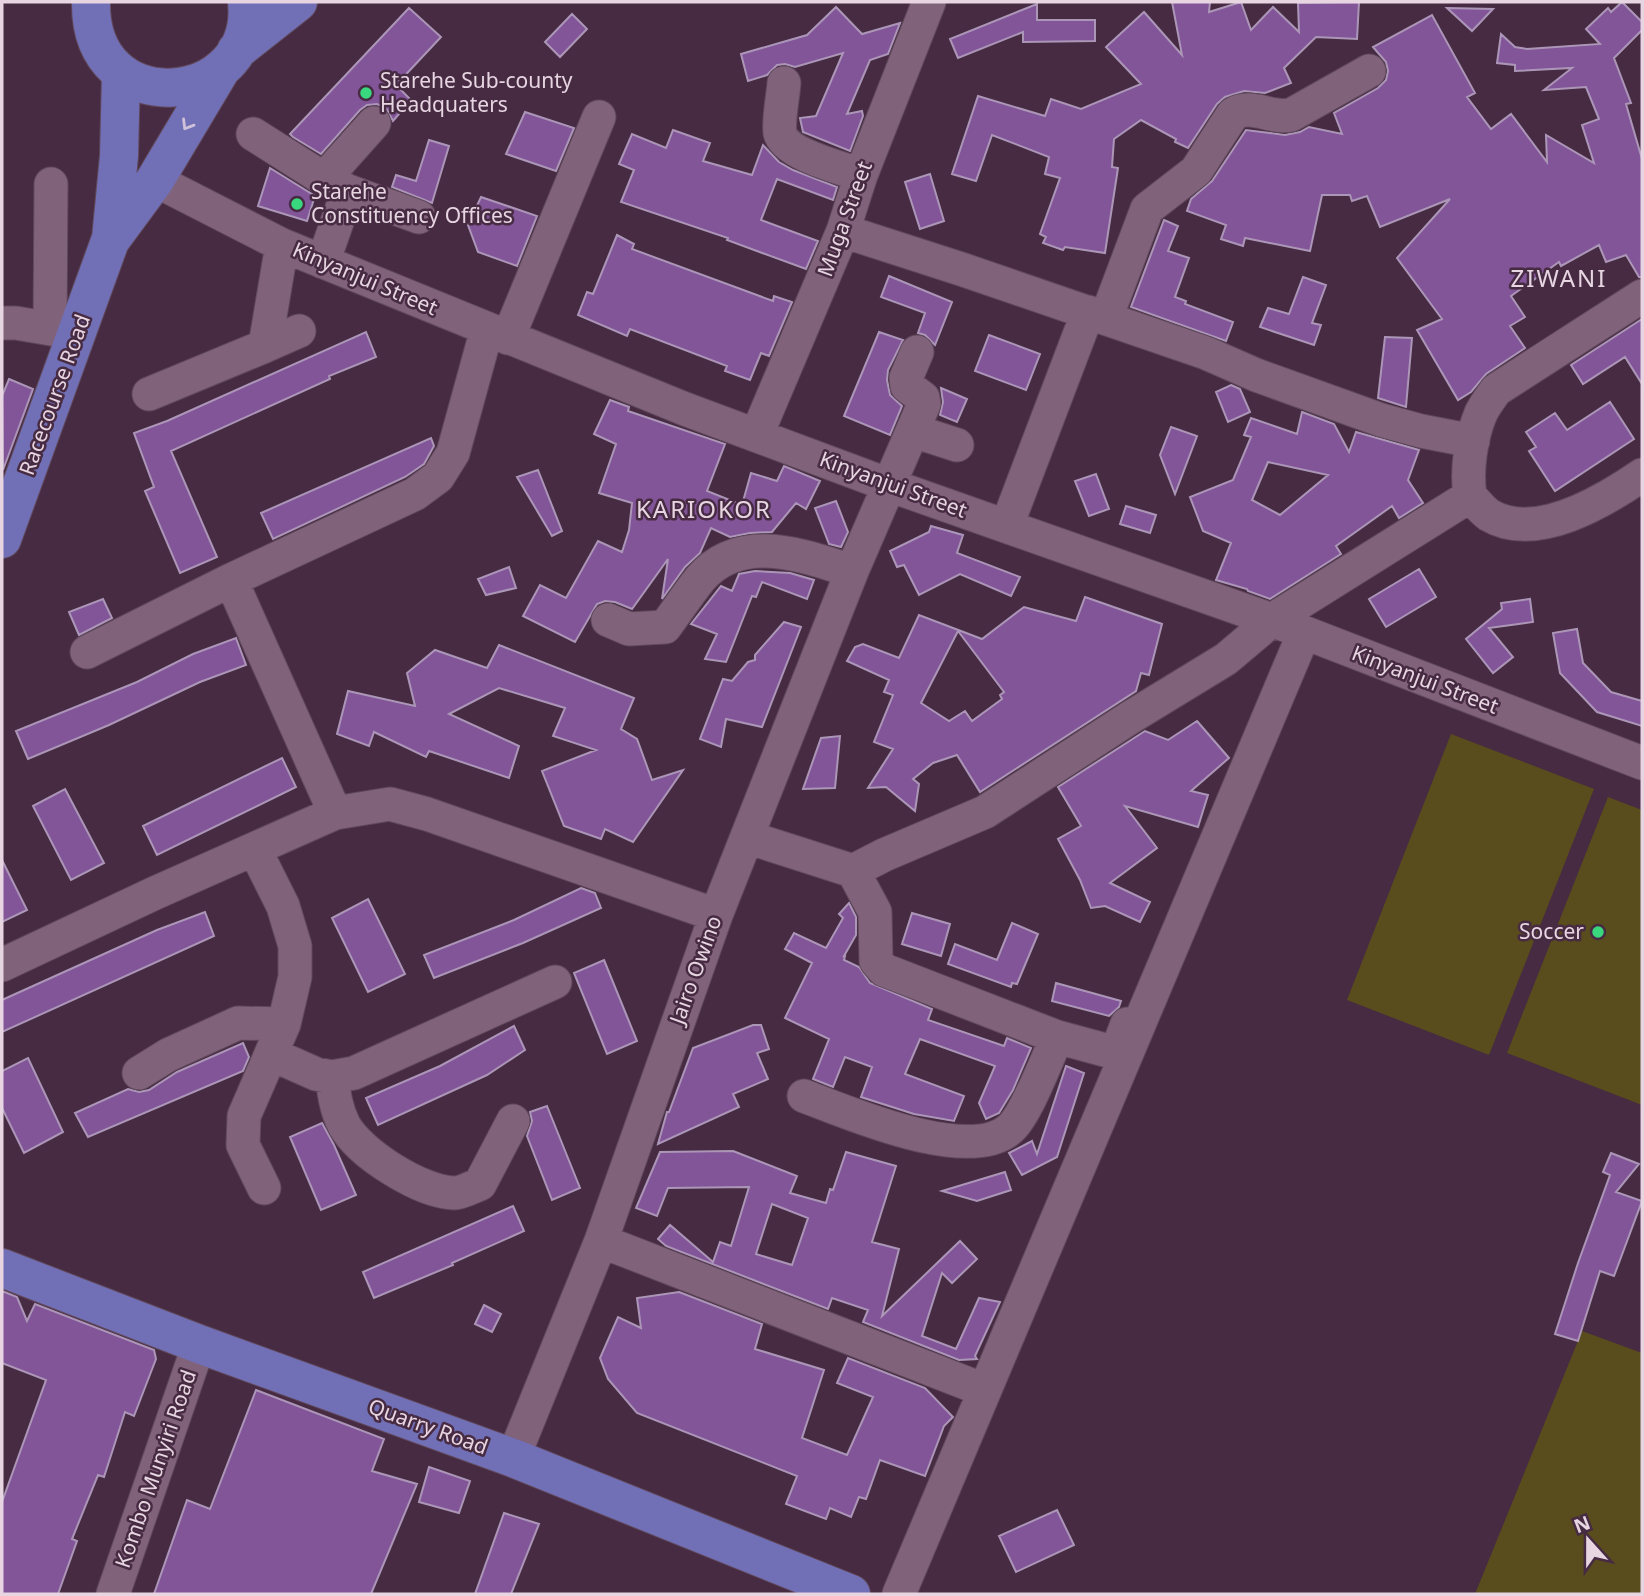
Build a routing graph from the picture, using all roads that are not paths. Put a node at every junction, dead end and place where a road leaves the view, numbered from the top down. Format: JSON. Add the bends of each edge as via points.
{"nodes":[{"id":1,"x":91,"y":2,"type":"edge"},
{"id":2,"x":247,"y":2,"type":"edge"},
{"id":3,"x":298,"y":2,"type":"edge"},
{"id":4,"x":929,"y":2,"type":"edge"},
{"id":5,"x":228,"y":61,"type":"junction"},
{"id":6,"x":1368,"y":71,"type":"dead end"},
{"id":7,"x":121,"y":74,"type":"junction"},
{"id":8,"x":784,"y":83,"type":"dead end"},
{"id":9,"x":599,"y":117,"type":"dead end"},
{"id":10,"x":374,"y":123,"type":"dead end"},
{"id":11,"x":254,"y":134,"type":"dead end"},
{"id":12,"x":861,"y":175,"type":"junction"},
{"id":13,"x":155,"y":180,"type":"junction"},
{"id":14,"x":51,"y":184,"type":"dead end"},
{"id":15,"x":336,"y":185,"type":"junction"},
{"id":16,"x":419,"y":217,"type":"dead end"},
{"id":17,"x":843,"y":231,"type":"junction"},
{"id":18,"x":110,"y":241,"type":"junction"},
{"id":19,"x":282,"y":245,"type":"junction"},
{"id":20,"x":323,"y":262,"type":"junction"},
{"id":21,"x":1642,"y":296,"type":"edge"},
{"id":22,"x":1097,"y":315,"type":"junction"},
{"id":23,"x":2,"y":323,"type":"edge"},
{"id":24,"x":64,"y":331,"type":"junction"},
{"id":25,"x":299,"y":331,"type":"dead end"},
{"id":26,"x":497,"y":334,"type":"junction"},
{"id":27,"x":265,"y":346,"type":"junction"},
{"id":28,"x":917,"y":352,"type":"dead end"},
{"id":29,"x":149,"y":394,"type":"dead end"},
{"id":30,"x":914,"y":431,"type":"junction"},
{"id":31,"x":757,"y":434,"type":"junction"},
{"id":32,"x":1473,"y":441,"type":"junction"},
{"id":33,"x":957,"y":444,"type":"dead end"},
{"id":34,"x":1642,"y":475,"type":"edge"},
{"id":35,"x":889,"y":485,"type":"junction"},
{"id":36,"x":1470,"y":495,"type":"junction"},
{"id":37,"x":1007,"y":525,"type":"junction"},
{"id":38,"x":2,"y":539,"type":"edge"},
{"id":39,"x":852,"y":571,"type":"junction"},
{"id":40,"x":231,"y":580,"type":"junction"},
{"id":41,"x":608,"y":620,"type":"dead end"},
{"id":42,"x":1265,"y":626,"type":"junction"},
{"id":43,"x":1304,"y":633,"type":"junction"},
{"id":44,"x":87,"y":652,"type":"dead end"},
{"id":45,"x":1642,"y":763,"type":"edge"},
{"id":46,"x":335,"y":813,"type":"junction"},
{"id":47,"x":747,"y":837,"type":"junction"},
{"id":48,"x":255,"y":850,"type":"junction"},
{"id":49,"x":853,"y":871,"type":"junction"},
{"id":50,"x":716,"y":915,"type":"junction"},
{"id":51,"x":2,"y":965,"type":"edge"},
{"id":52,"x":555,"y":982,"type":"dead end"},
{"id":53,"x":284,"y":1024,"type":"junction"},
{"id":54,"x":1057,"y":1037,"type":"junction"},
{"id":55,"x":271,"y":1054,"type":"junction"},
{"id":56,"x":139,"y":1073,"type":"dead end"},
{"id":57,"x":332,"y":1077,"type":"junction"},
{"id":58,"x":804,"y":1096,"type":"dead end"},
{"id":59,"x":513,"y":1121,"type":"dead end"},
{"id":60,"x":264,"y":1188,"type":"dead end"},
{"id":61,"x":601,"y":1241,"type":"junction"},
{"id":62,"x":2,"y":1268,"type":"edge"},
{"id":63,"x":199,"y":1344,"type":"junction"},
{"id":64,"x":984,"y":1390,"type":"junction"},
{"id":65,"x":513,"y":1458,"type":"junction"},
{"id":66,"x":113,"y":1594,"type":"edge"},
{"id":67,"x":851,"y":1594,"type":"edge"},
{"id":68,"x":899,"y":1594,"type":"edge"}],
"edges":[{"from":1,"to":7,"type":"main road","via":[[96,41]]},
{"from":2,"to":5,"type":"main road","via":[[244,32]]},
{"from":3,"to":5,"type":"main road"},
{"from":4,"to":12,"type":"street","name":"Muga Street"},
{"from":5,"to":7,"type":"main road","via":[[197,84],[171,89],[145,86]]},
{"from":5,"to":13,"type":"main road","one_way":true},
{"from":6,"to":22,"type":"street","via":[[1291,115],[1248,109],[1233,114],[1196,171],[1147,209]]},
{"from":7,"to":18,"type":"main road","via":[[120,156]]},
{"from":8,"to":12,"type":"street","via":[[780,132],[785,142],[795,151]]},
{"from":9,"to":26,"type":"street"},
{"from":10,"to":15,"type":"street"},
{"from":11,"to":15,"type":"street"},
{"from":12,"to":17,"type":"street","name":"Muga Street"},
{"from":13,"to":18,"type":"main road"},
{"from":13,"to":19,"type":"street","name":"Kinyanjui Street"},
{"from":14,"to":24,"type":"street"},
{"from":15,"to":16,"type":"street"},
{"from":15,"to":20,"type":"street"},
{"from":17,"to":22,"type":"street"},
{"from":17,"to":31,"type":"street","name":"Muga Street"},
{"from":18,"to":24,"type":"main road","name":"Racecourse Road","via":[[92,291]]},
{"from":19,"to":20,"type":"street","name":"Kinyanjui Street"},
{"from":19,"to":27,"type":"street"},
{"from":20,"to":26,"type":"street","name":"Kinyanjui Street"},
{"from":21,"to":32,"type":"street","via":[[1496,390],[1481,412]]},
{"from":22,"to":32,"type":"street","via":[[1381,420]]},
{"from":22,"to":37,"type":"street"},
{"from":23,"to":24,"type":"street"},
{"from":24,"to":38,"type":"main road","name":"Racecourse Road"},
{"from":25,"to":27,"type":"street"},
{"from":26,"to":31,"type":"street","name":"Kinyanjui Street"},
{"from":26,"to":40,"type":"street","via":[[453,453],[438,477],[415,494]]},
{"from":27,"to":29,"type":"street"},
{"from":28,"to":30,"type":"street","name":"Jairo Owino","via":[[906,378],[907,386],[924,404]]},
{"from":30,"to":33,"type":"street"},
{"from":30,"to":35,"type":"street","name":"Jairo Owino"},
{"from":31,"to":35,"type":"street","name":"Kinyanjui Street"},
{"from":32,"to":36,"type":"street"},
{"from":34,"to":36,"type":"street","via":[[1550,523],[1499,520]]},
{"from":35,"to":37,"type":"street","name":"Kinyanjui Street"},
{"from":35,"to":39,"type":"street","name":"Jairo Owino"},
{"from":36,"to":42,"type":"street"},
{"from":37,"to":42,"type":"street","name":"Kinyanjui Street"},
{"from":39,"to":41,"type":"street","via":[[761,549],[722,561],[702,577],[665,628],[629,629]]},
{"from":39,"to":47,"type":"street","name":"Jairo Owino"},
{"from":40,"to":44,"type":"street"},
{"from":40,"to":46,"type":"street"},
{"from":42,"to":43,"type":"street","name":"Kinyanjui Street"},
{"from":42,"to":49,"type":"street","via":[[1226,659],[985,812]]},
{"from":42,"to":54,"type":"street","via":[[1285,652],[1116,1053]]},
{"from":43,"to":45,"type":"street","name":"Kinyanjui Street"},
{"from":43,"to":64,"type":"street"},
{"from":46,"to":48,"type":"street"},
{"from":46,"to":50,"type":"street","via":[[390,804],[402,807]]},
{"from":47,"to":49,"type":"street"},
{"from":47,"to":50,"type":"street","name":"Jairo Owino"},
{"from":48,"to":51,"type":"street"},
{"from":48,"to":53,"type":"street","via":[[283,906],[295,946],[295,977]]},
{"from":49,"to":54,"type":"street","via":[[876,912],[876,961],[884,970]]},
{"from":50,"to":61,"type":"street","name":"Jairo Owino"},
{"from":52,"to":57,"type":"street","via":[[354,1073]]},
{"from":53,"to":55,"type":"street"},
{"from":53,"to":56,"type":"street","via":[[238,1023]]},
{"from":54,"to":58,"type":"street","via":[[1028,1101],[1010,1128],[989,1139],[963,1143],[881,1126]]},
{"from":55,"to":57,"type":"street"},
{"from":55,"to":60,"type":"street","via":[[244,1115],[243,1145]]},
{"from":57,"to":59,"type":"street","via":[[335,1102],[346,1128],[395,1173],[433,1189],[456,1193],[480,1184]]},
{"from":61,"to":64,"type":"street"},
{"from":61,"to":65,"type":"street","name":"Jairo Owino"},
{"from":62,"to":63,"type":"main road","name":"Quarry Road"},
{"from":63,"to":65,"type":"main road","name":"Quarry Road"},
{"from":63,"to":66,"type":"street","name":"Kombo Munyiri Road"},
{"from":64,"to":68,"type":"street"},
{"from":65,"to":67,"type":"main road","name":"Quarry Road"}]}
